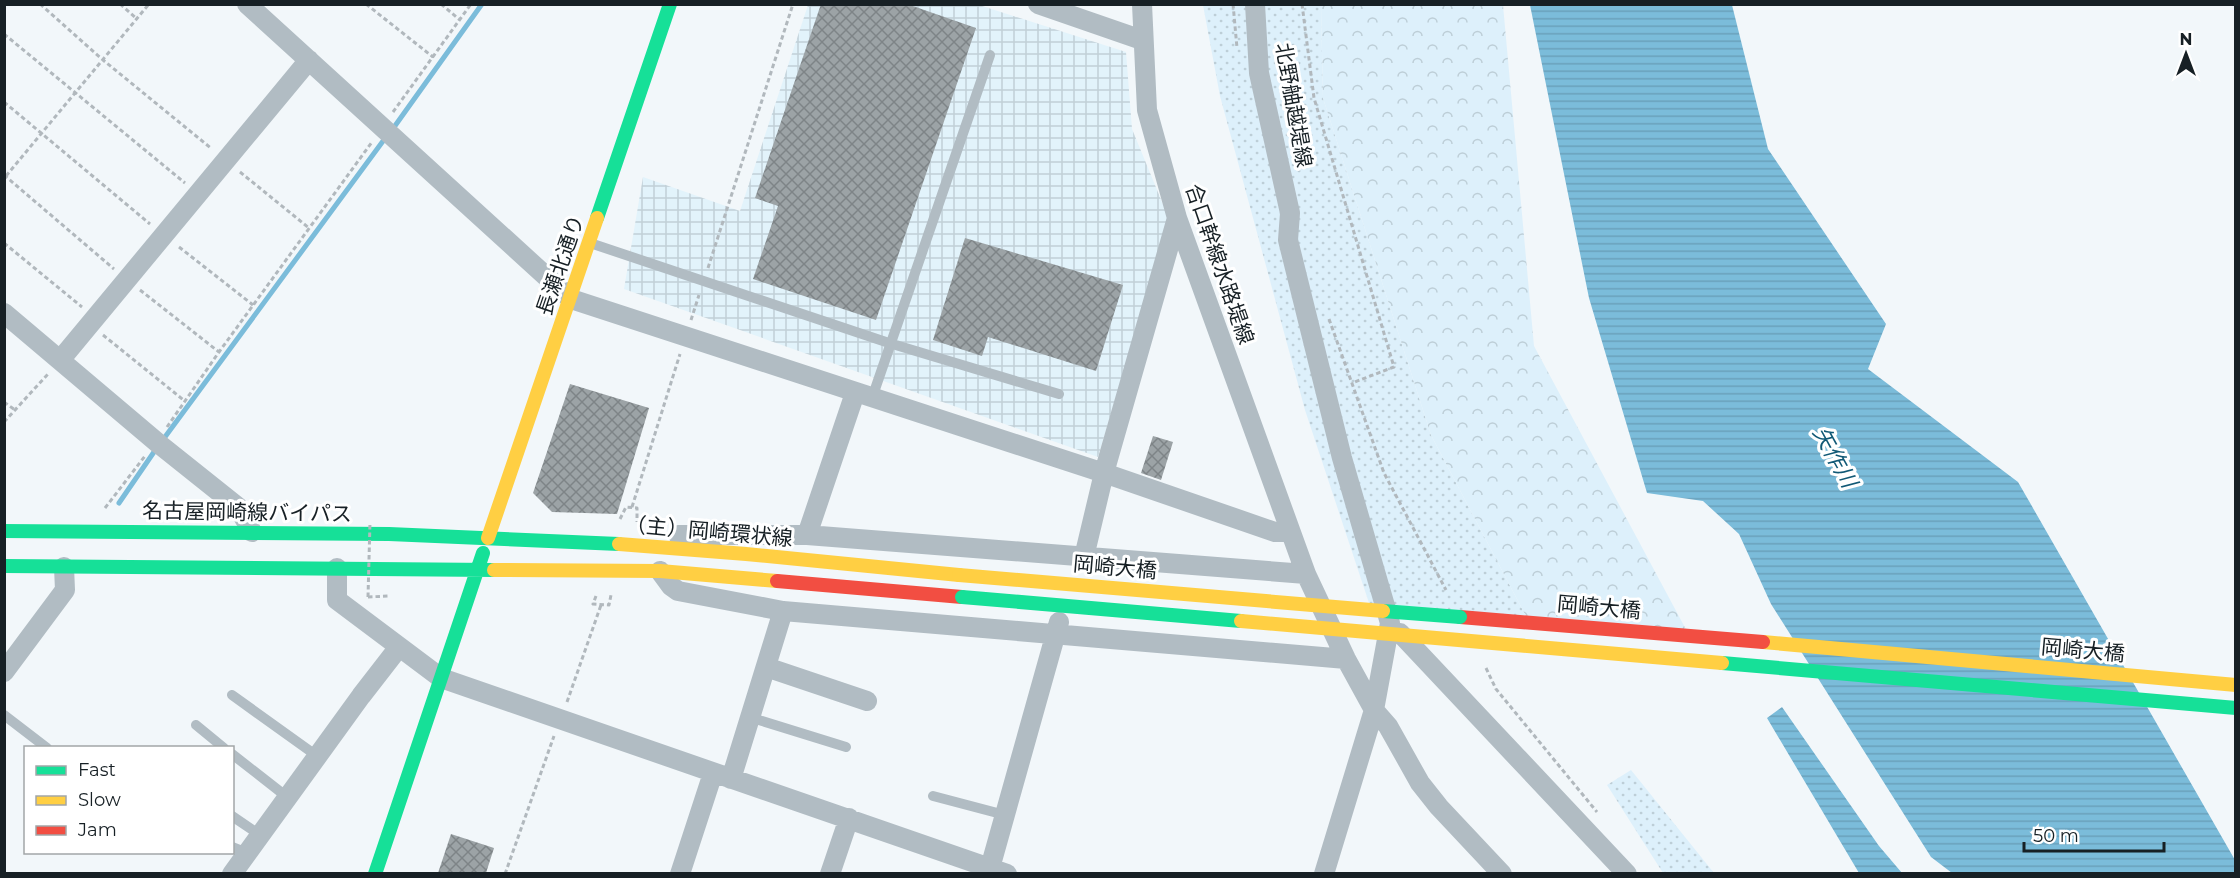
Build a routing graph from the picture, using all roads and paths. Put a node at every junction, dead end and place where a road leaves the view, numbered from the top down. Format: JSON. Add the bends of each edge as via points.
{"nodes":[{"id":1,"x":40,"y":4,"type":"edge"},
{"id":2,"x":120,"y":4,"type":"edge"},
{"id":3,"x":149,"y":4,"type":"edge"},
{"id":4,"x":248,"y":4,"type":"edge"},
{"id":5,"x":366,"y":4,"type":"edge"},
{"id":6,"x":441,"y":4,"type":"edge"},
{"id":7,"x":471,"y":4,"type":"edge"},
{"id":8,"x":670,"y":4,"type":"edge"},
{"id":9,"x":793,"y":4,"type":"edge"},
{"id":10,"x":1038,"y":4,"type":"edge"},
{"id":11,"x":1142,"y":4,"type":"edge"},
{"id":12,"x":1255,"y":4,"type":"edge"},
{"id":13,"x":1302,"y":4,"type":"edge"},
{"id":14,"x":137,"y":19,"type":"junction"},
{"id":15,"x":460,"y":20,"type":"junction"},
{"id":16,"x":4,"y":34,"type":"edge"},
{"id":17,"x":1142,"y":40,"type":"junction"},
{"id":18,"x":990,"y":56,"type":"dead end"},
{"id":19,"x":433,"y":57,"type":"junction"},
{"id":20,"x":103,"y":60,"type":"junction"},
{"id":21,"x":309,"y":60,"type":"junction"},
{"id":22,"x":76,"y":93,"type":"junction"},
{"id":23,"x":4,"y":102,"type":"edge"},
{"id":24,"x":383,"y":127,"type":"junction"},
{"id":25,"x":42,"y":134,"type":"junction"},
{"id":26,"x":225,"y":161,"type":"junction"},
{"id":27,"x":5,"y":176,"type":"edge"},
{"id":28,"x":198,"y":194,"type":"junction"},
{"id":29,"x":1177,"y":218,"type":"junction"},
{"id":30,"x":309,"y":228,"type":"junction"},
{"id":31,"x":163,"y":234,"type":"junction"},
{"id":32,"x":4,"y":243,"type":"edge"},
{"id":33,"x":590,"y":243,"type":"junction"},
{"id":34,"x":716,"y":247,"type":"dead end"},
{"id":35,"x":126,"y":280,"type":"junction"},
{"id":36,"x":571,"y":299,"type":"junction"},
{"id":37,"x":253,"y":305,"type":"junction"},
{"id":38,"x":4,"y":313,"type":"edge"},
{"id":39,"x":1329,"y":319,"type":"dead end"},
{"id":40,"x":92,"y":321,"type":"junction"},
{"id":41,"x":685,"y":336,"type":"junction"},
{"id":42,"x":890,"y":343,"type":"junction"},
{"id":43,"x":219,"y":352,"type":"junction"},
{"id":44,"x":61,"y":359,"type":"junction"},
{"id":45,"x":1352,"y":383,"type":"junction"},
{"id":46,"x":1059,"y":394,"type":"dead end"},
{"id":47,"x":864,"y":395,"type":"junction"},
{"id":48,"x":4,"y":402,"type":"edge"},
{"id":49,"x":186,"y":402,"type":"junction"},
{"id":50,"x":15,"y":411,"type":"junction"},
{"id":51,"x":4,"y":422,"type":"edge"},
{"id":52,"x":165,"y":429,"type":"dead end"},
{"id":53,"x":145,"y":456,"type":"dead end"},
{"id":54,"x":1104,"y":473,"type":"junction"},
{"id":55,"x":632,"y":507,"type":"junction"},
{"id":56,"x":105,"y":509,"type":"dead end"},
{"id":57,"x":370,"y":522,"type":"dead end"},
{"id":58,"x":619,"y":523,"type":"dead end"},
{"id":59,"x":638,"y":524,"type":"dead end"},
{"id":60,"x":4,"y":531,"type":"edge"},
{"id":61,"x":252,"y":532,"type":"junction"},
{"id":62,"x":1290,"y":532,"type":"junction"},
{"id":63,"x":807,"y":535,"type":"junction"},
{"id":64,"x":489,"y":538,"type":"junction"},
{"id":65,"x":620,"y":544,"type":"junction"},
{"id":66,"x":1079,"y":557,"type":"junction"},
{"id":67,"x":4,"y":566,"type":"edge"},
{"id":68,"x":64,"y":567,"type":"junction"},
{"id":69,"x":337,"y":568,"type":"junction"},
{"id":70,"x":478,"y":571,"type":"junction"},
{"id":71,"x":660,"y":572,"type":"junction"},
{"id":72,"x":959,"y":574,"type":"joint"},
{"id":73,"x":1306,"y":574,"type":"junction"},
{"id":74,"x":368,"y":597,"type":"dead end"},
{"id":75,"x":593,"y":604,"type":"dead end"},
{"id":76,"x":601,"y":605,"type":"junction"},
{"id":77,"x":609,"y":605,"type":"dead end"},
{"id":78,"x":783,"y":611,"type":"junction"},
{"id":79,"x":1460,"y":617,"type":"junction"},
{"id":80,"x":1390,"y":622,"type":"junction"},
{"id":81,"x":1056,"y":635,"type":"junction"},
{"id":82,"x":399,"y":647,"type":"junction"},
{"id":83,"x":1347,"y":659,"type":"junction"},
{"id":84,"x":766,"y":667,"type":"junction"},
{"id":85,"x":1486,"y":668,"type":"dead end"},
{"id":86,"x":4,"y":672,"type":"edge"},
{"id":87,"x":441,"y":678,"type":"junction"},
{"id":88,"x":2235,"y":685,"type":"edge"},
{"id":89,"x":232,"y":695,"type":"dead end"},
{"id":90,"x":867,"y":701,"type":"dead end"},
{"id":91,"x":2235,"y":708,"type":"edge"},
{"id":92,"x":1374,"y":710,"type":"junction"},
{"id":93,"x":4,"y":715,"type":"edge"},
{"id":94,"x":749,"y":717,"type":"junction"},
{"id":95,"x":560,"y":720,"type":"junction"},
{"id":96,"x":196,"y":725,"type":"dead end"},
{"id":97,"x":46,"y":746,"type":"edge"},
{"id":98,"x":223,"y":746,"type":"edge"},
{"id":99,"x":846,"y":747,"type":"dead end"},
{"id":100,"x":234,"y":756,"type":"edge"},
{"id":101,"x":317,"y":756,"type":"junction"},
{"id":102,"x":722,"y":776,"type":"junction"},
{"id":103,"x":933,"y":796,"type":"dead end"},
{"id":104,"x":288,"y":797,"type":"junction"},
{"id":105,"x":1005,"y":815,"type":"junction"},
{"id":106,"x":234,"y":817,"type":"edge"},
{"id":107,"x":849,"y":818,"type":"junction"},
{"id":108,"x":1602,"y":818,"type":"dead end"},
{"id":109,"x":260,"y":836,"type":"junction"},
{"id":110,"x":240,"y":850,"type":"edge"},
{"id":111,"x":999,"y":871,"type":"edge"},
{"id":112,"x":232,"y":873,"type":"edge"},
{"id":113,"x":375,"y":873,"type":"edge"},
{"id":114,"x":505,"y":873,"type":"edge"},
{"id":115,"x":680,"y":873,"type":"edge"},
{"id":116,"x":830,"y":873,"type":"edge"},
{"id":117,"x":1324,"y":873,"type":"edge"},
{"id":118,"x":1502,"y":873,"type":"edge"},
{"id":119,"x":1627,"y":873,"type":"edge"}],
"edges":[{"from":1,"to":20,"type":"path"},
{"from":2,"to":14,"type":"path"},
{"from":3,"to":14,"type":"path"},
{"from":4,"to":21,"type":"street"},
{"from":5,"to":19,"type":"path"},
{"from":6,"to":15,"type":"path"},
{"from":7,"to":15,"type":"path"},
{"from":8,"to":33,"type":"main road","name":"長瀬北通り"},
{"from":9,"to":34,"type":"path"},
{"from":10,"to":17,"type":"street"},
{"from":11,"to":17,"type":"street","name":"合口幹線水路堤線"},
{"from":12,"to":80,"type":"street","name":"北野舳越堤線","via":[[1259,73],[1290,213],[1288,240],[1342,459]]},
{"from":13,"to":45,"type":"path","via":[[1314,98],[1394,367]]},
{"from":14,"to":20,"type":"path"},
{"from":15,"to":19,"type":"path"},
{"from":16,"to":22,"type":"path"},
{"from":17,"to":29,"type":"street","name":"合口幹線水路堤線","via":[[1147,110]]},
{"from":18,"to":42,"type":"lane"},
{"from":19,"to":24,"type":"path"},
{"from":20,"to":22,"type":"path"},
{"from":20,"to":26,"type":"path"},
{"from":21,"to":24,"type":"street"},
{"from":21,"to":26,"type":"street"},
{"from":22,"to":25,"type":"path"},
{"from":22,"to":28,"type":"path"},
{"from":23,"to":25,"type":"path"},
{"from":24,"to":30,"type":"path"},
{"from":24,"to":36,"type":"street"},
{"from":25,"to":27,"type":"path"},
{"from":25,"to":31,"type":"path"},
{"from":26,"to":28,"type":"street"},
{"from":26,"to":30,"type":"path"},
{"from":27,"to":35,"type":"path"},
{"from":28,"to":31,"type":"street"},
{"from":29,"to":54,"type":"street"},
{"from":29,"to":62,"type":"street","name":"合口幹線水路堤線"},
{"from":30,"to":37,"type":"path"},
{"from":31,"to":35,"type":"street"},
{"from":31,"to":37,"type":"path"},
{"from":32,"to":40,"type":"path"},
{"from":33,"to":36,"type":"main road","name":"長瀬北通り"},
{"from":33,"to":42,"type":"lane"},
{"from":35,"to":40,"type":"street"},
{"from":35,"to":43,"type":"path"},
{"from":36,"to":41,"type":"street"},
{"from":36,"to":64,"type":"main road","name":"長瀬北通り"},
{"from":37,"to":43,"type":"path"},
{"from":38,"to":44,"type":"street"},
{"from":39,"to":45,"type":"path"},
{"from":40,"to":44,"type":"street"},
{"from":40,"to":49,"type":"path"},
{"from":41,"to":47,"type":"street"},
{"from":41,"to":55,"type":"path"},
{"from":42,"to":46,"type":"lane"},
{"from":42,"to":47,"type":"lane"},
{"from":43,"to":49,"type":"path"},
{"from":44,"to":50,"type":"path"},
{"from":44,"to":61,"type":"street","via":[[238,507]]},
{"from":45,"to":79,"type":"path","via":[[1384,473]]},
{"from":47,"to":54,"type":"street"},
{"from":47,"to":63,"type":"street"},
{"from":48,"to":50,"type":"path"},
{"from":49,"to":52,"type":"path"},
{"from":50,"to":51,"type":"path"},
{"from":53,"to":56,"type":"path"},
{"from":54,"to":62,"type":"street","via":[[1275,532]]},
{"from":54,"to":66,"type":"street"},
{"from":55,"to":58,"type":"path","via":[[626,507]]},
{"from":55,"to":59,"type":"path","via":[[637,508]]},
{"from":57,"to":74,"type":"path","bridge":true},
{"from":60,"to":61,"type":"main road","name":"名古屋岡崎線バイパス"},
{"from":61,"to":64,"type":"main road","name":"名古屋岡崎線バイパス"},
{"from":62,"to":73,"type":"street","name":"合口幹線水路堤線"},
{"from":63,"to":65,"type":"street","via":[[662,535]]},
{"from":63,"to":66,"type":"street"},
{"from":64,"to":65,"type":"main road","name":"（主）岡崎環状線"},
{"from":64,"to":70,"type":"main road"},
{"from":65,"to":72,"type":"main road","name":"（主）岡崎環状線"},
{"from":66,"to":73,"type":"street"},
{"from":66,"to":81,"type":"street"},
{"from":67,"to":68,"type":"main road"},
{"from":68,"to":69,"type":"main road"},
{"from":68,"to":86,"type":"street","via":[[65,590]]},
{"from":69,"to":70,"type":"main road"},
{"from":69,"to":82,"type":"street","via":[[337,600]]},
{"from":70,"to":71,"type":"main road"},
{"from":70,"to":87,"type":"main road"},
{"from":71,"to":78,"type":"street","via":[[678,591]]},
{"from":71,"to":91,"type":"main road","name":"岡崎大橋","bridge":true},
{"from":72,"to":79,"type":"main road","name":"岡崎大橋","bridge":true},
{"from":73,"to":83,"type":"street","name":"合口幹線水路堤線"},
{"from":75,"to":76,"type":"path"},
{"from":76,"to":77,"type":"path"},
{"from":76,"to":95,"type":"path"},
{"from":78,"to":81,"type":"street"},
{"from":78,"to":84,"type":"street"},
{"from":79,"to":88,"type":"main road","name":"岡崎大橋"},
{"from":80,"to":92,"type":"street"},
{"from":80,"to":119,"type":"street"},
{"from":81,"to":83,"type":"street"},
{"from":81,"to":105,"type":"street"},
{"from":82,"to":87,"type":"street"},
{"from":82,"to":101,"type":"street"},
{"from":83,"to":92,"type":"street","name":"合口幹線水路堤線"},
{"from":84,"to":90,"type":"street"},
{"from":84,"to":94,"type":"street"},
{"from":85,"to":108,"type":"path","via":[[1496,689]]},
{"from":87,"to":95,"type":"street"},
{"from":87,"to":113,"type":"main road"},
{"from":89,"to":101,"type":"lane"},
{"from":92,"to":117,"type":"street"},
{"from":92,"to":118,"type":"street","via":[[1388,726],[1420,783]]},
{"from":93,"to":97,"type":"lane"},
{"from":94,"to":99,"type":"lane"},
{"from":94,"to":102,"type":"street"},
{"from":95,"to":102,"type":"street"},
{"from":95,"to":114,"type":"path"},
{"from":96,"to":98,"type":"lane"},
{"from":100,"to":104,"type":"lane"},
{"from":101,"to":104,"type":"street"},
{"from":102,"to":107,"type":"street"},
{"from":102,"to":115,"type":"street"},
{"from":103,"to":105,"type":"lane"},
{"from":104,"to":109,"type":"street"},
{"from":105,"to":111,"type":"street"},
{"from":106,"to":109,"type":"lane"},
{"from":107,"to":111,"type":"street"},
{"from":107,"to":116,"type":"street"},
{"from":109,"to":110,"type":"street"},
{"from":110,"to":112,"type":"street"}]}
